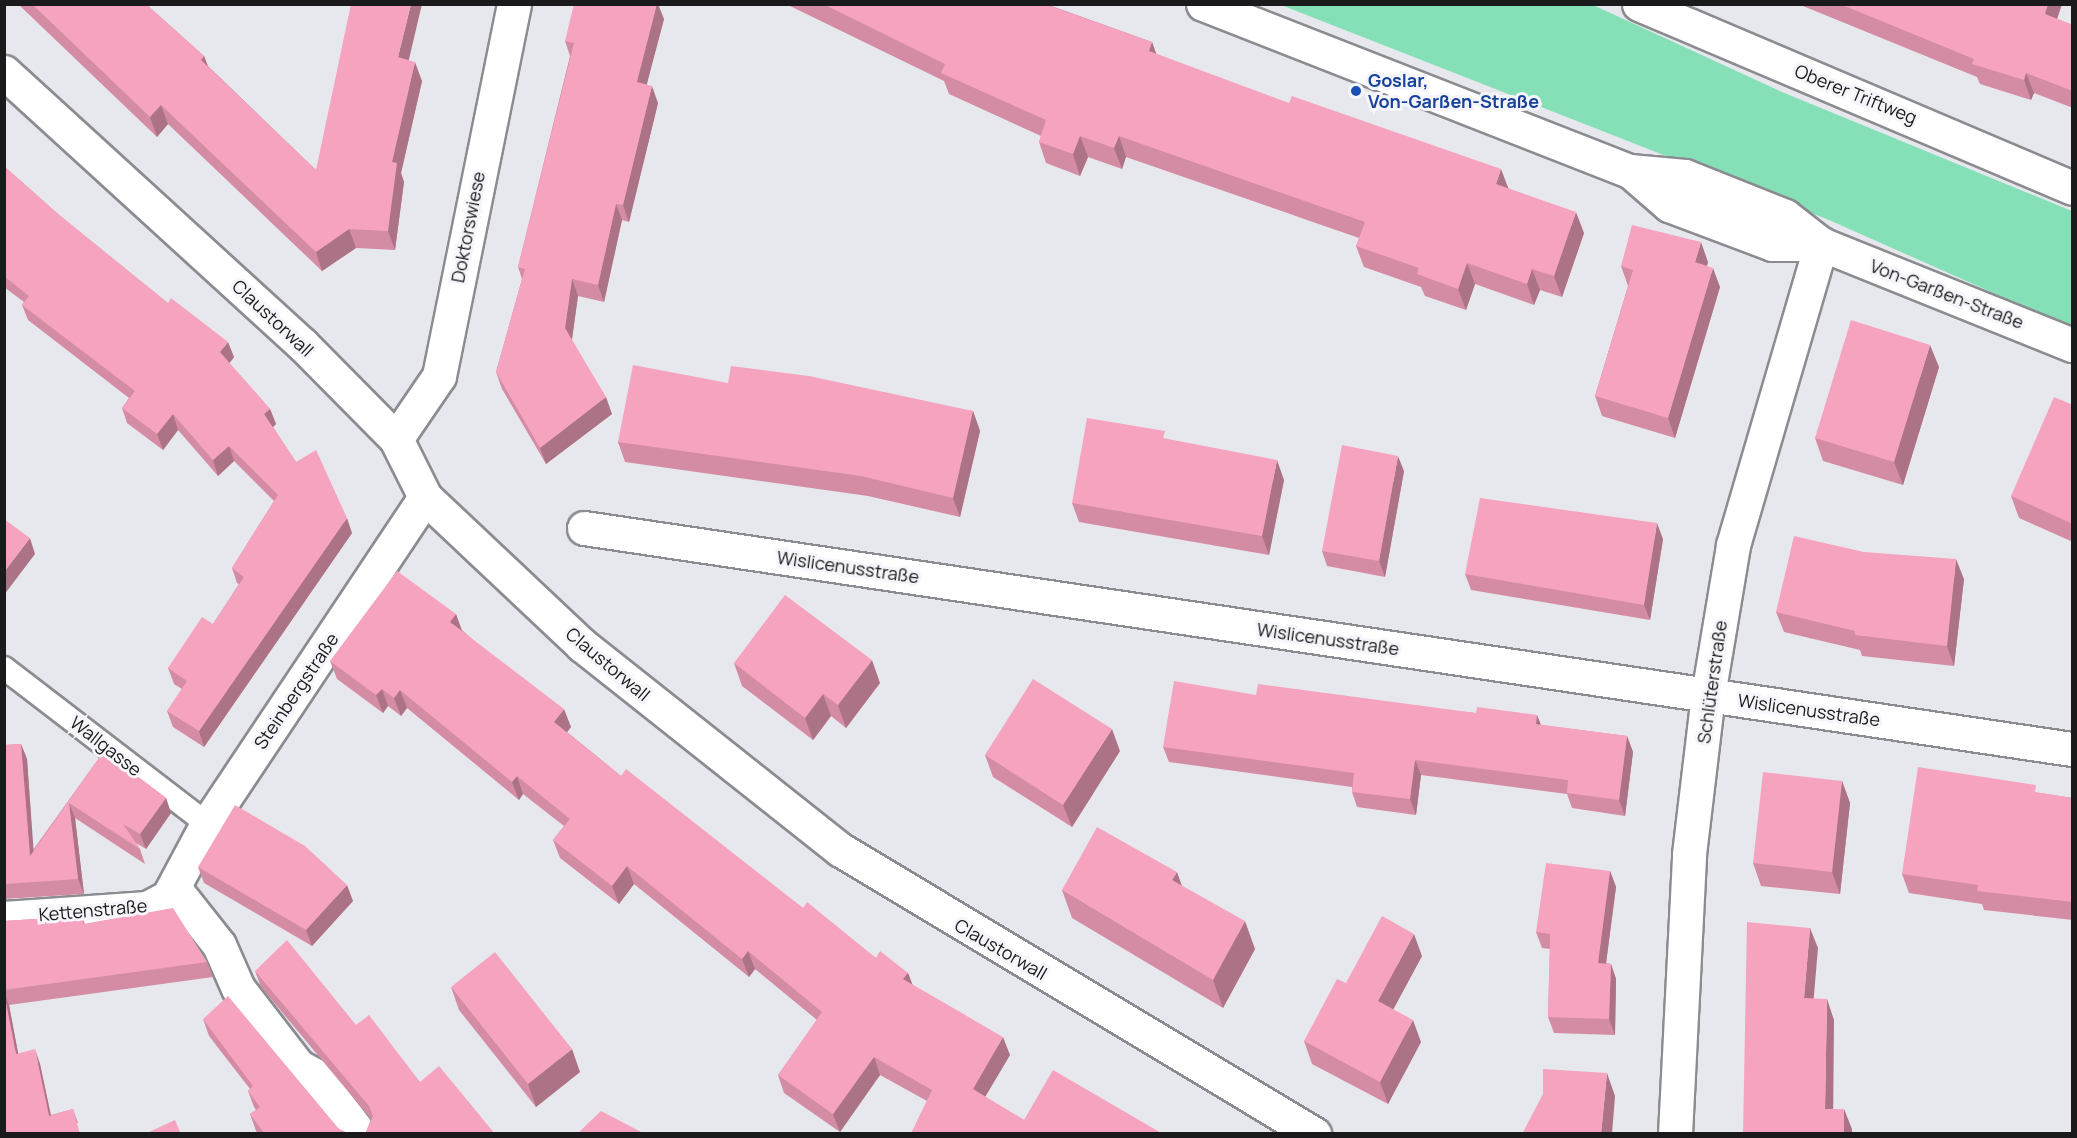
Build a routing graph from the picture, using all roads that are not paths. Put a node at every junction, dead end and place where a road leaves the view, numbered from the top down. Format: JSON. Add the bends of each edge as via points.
{"nodes":[{"id":1,"x":514,"y":4,"type":"edge"},
{"id":2,"x":1203,"y":4,"type":"edge"},
{"id":3,"x":1639,"y":4,"type":"edge"},
{"id":4,"x":4,"y":72,"type":"edge"},
{"id":5,"x":2073,"y":188,"type":"edge"},
{"id":6,"x":1821,"y":244,"type":"junction"},
{"id":7,"x":2073,"y":345,"type":"edge"},
{"id":8,"x":396,"y":439,"type":"junction"},
{"id":9,"x":425,"y":497,"type":"junction"},
{"id":10,"x":584,"y":528,"type":"dead end"},
{"id":11,"x":4,"y":668,"type":"edge"},
{"id":12,"x":1708,"y":695,"type":"junction"},
{"id":13,"x":2073,"y":749,"type":"edge"},
{"id":14,"x":207,"y":824,"type":"junction"},
{"id":15,"x":174,"y":888,"type":"junction"},
{"id":16,"x":4,"y":918,"type":"edge"},
{"id":17,"x":359,"y":1133,"type":"edge"},
{"id":18,"x":1314,"y":1134,"type":"edge"},
{"id":19,"x":1675,"y":1134,"type":"edge"}],
"edges":[{"from":1,"to":8,"type":"street","name":"Doktorswiese","via":[[439,376]]},
{"from":2,"to":6,"type":"street","name":"Von-Garßen-Straße","via":[[1630,171],[1669,205],[1772,244]]},
{"from":3,"to":5,"type":"street","name":"Oberer Triftweg"},
{"from":4,"to":8,"type":"street","name":"Claustorwall","via":[[302,344]]},
{"from":6,"to":7,"type":"street","name":"Von-Garßen-Straße"},
{"from":6,"to":12,"type":"street","name":"Schlüterstraße","via":[[1734,545]]},
{"from":8,"to":9,"type":"street","name":"Claustorwall"},
{"from":9,"to":14,"type":"street","name":"Steinbergstraße"},
{"from":9,"to":18,"type":"street","name":"Claustorwall","via":[[582,645],[841,850]]},
{"from":10,"to":12,"type":"street","name":"Wislicenusstraße"},
{"from":11,"to":14,"type":"lane","name":"Wallgasse"},
{"from":12,"to":13,"type":"street","name":"Wislicenusstraße"},
{"from":12,"to":19,"type":"street","name":"Schlüterstraße","via":[[1689,854]]},
{"from":14,"to":15,"type":"street","name":"Steinbergstraße"},
{"from":15,"to":16,"type":"street","name":"Kettenstraße","via":[[147,908]]},
{"from":15,"to":17,"type":"street","via":[[219,945],[238,987],[298,1066],[316,1076]]}]}
